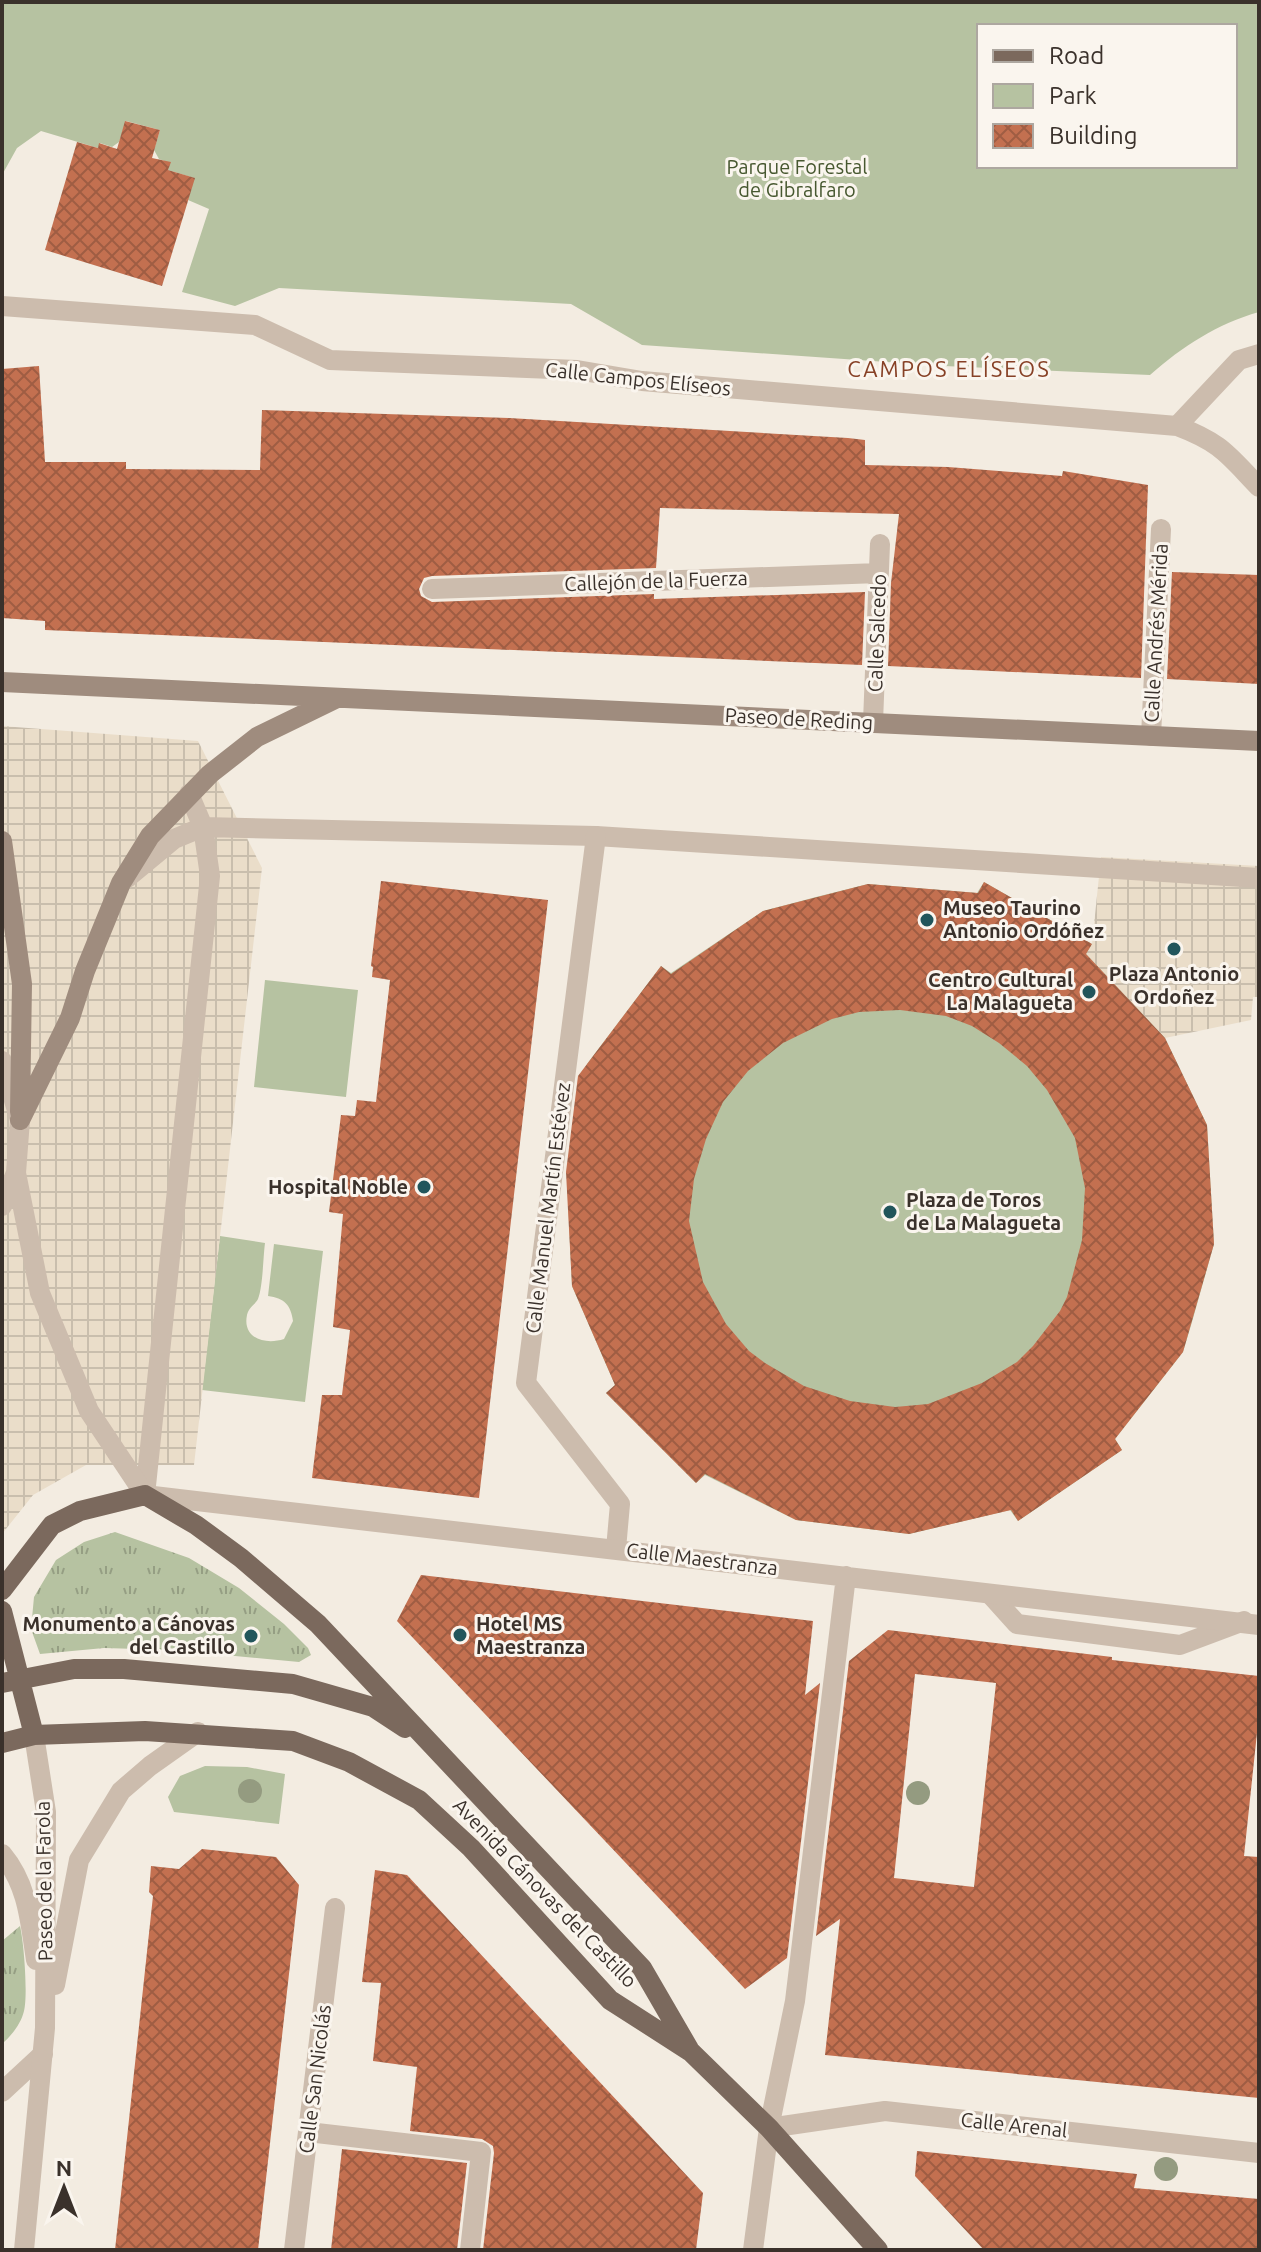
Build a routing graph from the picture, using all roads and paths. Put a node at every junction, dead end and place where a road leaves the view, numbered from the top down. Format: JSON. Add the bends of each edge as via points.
{"nodes":[{"id":1,"x":2,"y":306,"type":"edge"},
{"id":2,"x":1259,"y":354,"type":"edge"},
{"id":3,"x":1177,"y":426,"type":"junction"},
{"id":4,"x":1259,"y":487,"type":"edge"},
{"id":5,"x":1161,"y":529,"type":"dead end"},
{"id":6,"x":880,"y":544,"type":"dead end"},
{"id":7,"x":879,"y":573,"type":"junction"},
{"id":8,"x":432,"y":589,"type":"dead end"},
{"id":9,"x":2,"y":682,"type":"edge"},
{"id":10,"x":339,"y":697,"type":"junction"},
{"id":11,"x":873,"y":722,"type":"junction"},
{"id":12,"x":1151,"y":736,"type":"junction"},
{"id":13,"x":1259,"y":741,"type":"edge"},
{"id":14,"x":189,"y":794,"type":"junction"},
{"id":15,"x":203,"y":827,"type":"junction"},
{"id":16,"x":596,"y":836,"type":"junction"},
{"id":17,"x":2,"y":841,"type":"edge"},
{"id":18,"x":1259,"y":878,"type":"edge"},
{"id":19,"x":121,"y":883,"type":"junction"},
{"id":20,"x":2,"y":1061,"type":"edge"},
{"id":21,"x":20,"y":1120,"type":"junction"},
{"id":22,"x":16,"y":1173,"type":"junction"},
{"id":23,"x":2,"y":1206,"type":"edge"},
{"id":24,"x":145,"y":1495,"type":"junction"},
{"id":25,"x":616,"y":1549,"type":"junction"},
{"id":26,"x":846,"y":1576,"type":"junction"},
{"id":27,"x":2,"y":1590,"type":"edge"},
{"id":28,"x":990,"y":1594,"type":"junction"},
{"id":29,"x":2,"y":1611,"type":"edge"},
{"id":30,"x":1252,"y":1621,"type":"edge"},
{"id":31,"x":11,"y":1680,"type":"edge"},
{"id":32,"x":198,"y":1732,"type":"junction"},
{"id":33,"x":34,"y":1735,"type":"junction"},
{"id":34,"x":2,"y":1743,"type":"edge"},
{"id":35,"x":438,"y":1751,"type":"junction"},
{"id":36,"x":2,"y":1854,"type":"edge"},
{"id":37,"x":335,"y":1908,"type":"dead end"},
{"id":38,"x":45,"y":2028,"type":"junction"},
{"id":39,"x":691,"y":2052,"type":"junction"},
{"id":40,"x":43,"y":2054,"type":"junction"},
{"id":41,"x":2,"y":2092,"type":"edge"},
{"id":42,"x":769,"y":2128,"type":"junction"},
{"id":43,"x":308,"y":2132,"type":"junction"},
{"id":44,"x":1259,"y":2153,"type":"edge"},
{"id":45,"x":24,"y":2250,"type":"edge"},
{"id":46,"x":294,"y":2250,"type":"edge"},
{"id":47,"x":470,"y":2250,"type":"edge"},
{"id":48,"x":753,"y":2250,"type":"edge"},
{"id":49,"x":878,"y":2250,"type":"edge"}],
"edges":[{"from":1,"to":3,"type":"street","name":"Calle Campos Elíseos","via":[[255,325],[330,360],[577,370],[642,381]]},
{"from":2,"to":3,"type":"street","via":[[1239,360]]},
{"from":3,"to":4,"type":"street","name":"Calle Campos Elíseos","via":[[1227,452]]},
{"from":5,"to":12,"type":"street","name":"Calle Andrés Mérida"},
{"from":6,"to":7,"type":"street","name":"Calle Salcedo"},
{"from":7,"to":8,"type":"street","name":"Callejón de la Fuerza"},
{"from":7,"to":11,"type":"street","name":"Calle Salcedo"},
{"from":9,"to":10,"type":"main road","name":"Paseo de Reding"},
{"from":10,"to":11,"type":"main road","name":"Paseo de Reding"},
{"from":10,"to":14,"type":"main road","via":[[257,737]]},
{"from":11,"to":12,"type":"main road","name":"Paseo de Reding"},
{"from":12,"to":13,"type":"main road","name":"Paseo de Reding"},
{"from":14,"to":15,"type":"street"},
{"from":14,"to":19,"type":"main road","via":[[150,836]]},
{"from":15,"to":16,"type":"street"},
{"from":15,"to":19,"type":"street","via":[[174,839]]},
{"from":15,"to":24,"type":"street","via":[[210,876]]},
{"from":16,"to":18,"type":"street"},
{"from":16,"to":25,"type":"street","name":"Calle Manuel Martín Estévez","via":[[526,1383],[620,1504]]},
{"from":17,"to":21,"type":"main road","via":[[22,984]]},
{"from":19,"to":21,"type":"main road","via":[[70,1018]]},
{"from":20,"to":21,"type":"street"},
{"from":21,"to":22,"type":"street"},
{"from":22,"to":23,"type":"street"},
{"from":22,"to":24,"type":"street","via":[[40,1293],[89,1411]]},
{"from":24,"to":25,"type":"street","name":"Calle Maestranza"},
{"from":24,"to":27,"type":"main road","via":[[80,1511],[52,1525]]},
{"from":24,"to":35,"type":"main road","name":"Avenida Cánovas del Castillo","via":[[218,1541],[318,1624]]},
{"from":25,"to":26,"type":"street","name":"Calle Maestranza"},
{"from":26,"to":28,"type":"street","name":"Calle Maestranza"},
{"from":26,"to":42,"type":"street","via":[[795,2001]]},
{"from":28,"to":30,"type":"street","name":"Calle Maestranza"},
{"from":28,"to":30,"type":"street","via":[[1017,1624],[1180,1645]]},
{"from":29,"to":31,"type":"main road"},
{"from":31,"to":33,"type":"main road"},
{"from":31,"to":35,"type":"main road","name":"Avenida Cánovas del Castillo","via":[[74,1669],[124,1669],[293,1684],[373,1707]]},
{"from":32,"to":33,"type":"main road","name":"Avenida Cánovas del Castillo"},
{"from":32,"to":38,"type":"street","name":"Paseo de la Farola","via":[[121,1791],[79,1860]]},
{"from":32,"to":39,"type":"main road","name":"Avenida Cánovas del Castillo","via":[[293,1741],[349,1762],[419,1800],[471,1848],[610,2000]]},
{"from":33,"to":34,"type":"main road","name":"Avenida Cánovas del Castillo"},
{"from":33,"to":38,"type":"street","name":"Paseo de la Farola","via":[[46,1812]]},
{"from":35,"to":39,"type":"main road","name":"Avenida Cánovas del Castillo","via":[[642,1968]]},
{"from":36,"to":38,"type":"street","name":"Paseo de la Farola","via":[[26,1896]]},
{"from":37,"to":43,"type":"street","name":"Calle San Nicolás"},
{"from":38,"to":40,"type":"street","name":"Paseo de la Farola"},
{"from":39,"to":42,"type":"main road","name":"Avenida Cánovas del Castillo"},
{"from":40,"to":41,"type":"street"},
{"from":40,"to":45,"type":"street","name":"Paseo de la Farola"},
{"from":42,"to":44,"type":"street","name":"Calle Arenal","via":[[885,2111]]},
{"from":42,"to":48,"type":"street"},
{"from":42,"to":49,"type":"main road","name":"Avenida Cánovas del Castillo"},
{"from":43,"to":46,"type":"street","name":"Calle San Nicolás"},
{"from":43,"to":47,"type":"street","via":[[481,2152]]}]}
